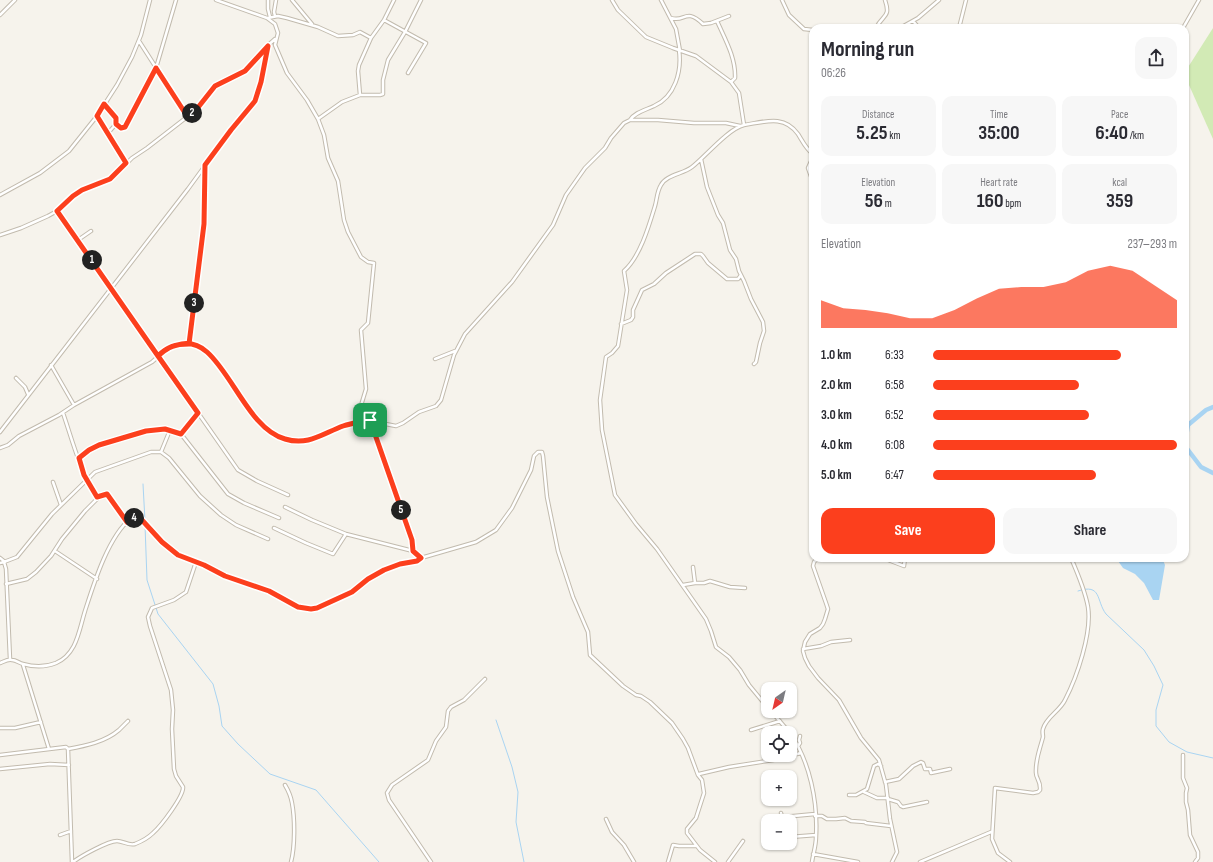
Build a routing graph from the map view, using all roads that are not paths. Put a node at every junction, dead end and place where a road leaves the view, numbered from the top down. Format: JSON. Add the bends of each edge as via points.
{"nodes":[{"id":1,"x":15,"y":0,"type":"edge"},
{"id":2,"x":150,"y":0,"type":"edge"},
{"id":3,"x":176,"y":0,"type":"edge"},
{"id":4,"x":216,"y":0,"type":"edge"},
{"id":5,"x":268,"y":0,"type":"edge"},
{"id":6,"x":276,"y":0,"type":"edge"},
{"id":7,"x":292,"y":0,"type":"edge"},
{"id":8,"x":394,"y":0,"type":"edge"},
{"id":9,"x":421,"y":0,"type":"edge"},
{"id":10,"x":612,"y":0,"type":"edge"},
{"id":11,"x":661,"y":0,"type":"edge"},
{"id":12,"x":782,"y":0,"type":"edge"},
{"id":13,"x":885,"y":0,"type":"edge"},
{"id":14,"x":939,"y":0,"type":"edge"},
{"id":15,"x":966,"y":0,"type":"edge"},
{"id":16,"x":1199,"y":0,"type":"edge"},
{"id":17,"x":0,"y":15,"type":"edge"},
{"id":18,"x":275,"y":16,"type":"junction"},
{"id":19,"x":729,"y":16,"type":"dead end"},
{"id":20,"x":269,"y":18,"type":"junction"},
{"id":21,"x":671,"y":18,"type":"junction"},
{"id":22,"x":384,"y":20,"type":"junction"},
{"id":23,"x":717,"y":21,"type":"junction"},
{"id":24,"x":913,"y":21,"type":"junction"},
{"id":25,"x":879,"y":24,"type":"edge"},
{"id":26,"x":907,"y":24,"type":"edge"},
{"id":27,"x":916,"y":24,"type":"edge"},
{"id":28,"x":960,"y":24,"type":"edge"},
{"id":29,"x":1185,"y":24,"type":"edge"},
{"id":30,"x":313,"y":25,"type":"junction"},
{"id":31,"x":809,"y":30,"type":"edge"},
{"id":32,"x":405,"y":32,"type":"junction"},
{"id":33,"x":371,"y":38,"type":"junction"},
{"id":34,"x":276,"y":39,"type":"junction"},
{"id":35,"x":139,"y":40,"type":"junction"},
{"id":36,"x":268,"y":46,"type":"junction"},
{"id":37,"x":679,"y":50,"type":"junction"},
{"id":38,"x":156,"y":68,"type":"junction"},
{"id":39,"x":408,"y":74,"type":"dead end"},
{"id":40,"x":731,"y":82,"type":"junction"},
{"id":41,"x":360,"y":95,"type":"junction"},
{"id":42,"x":104,"y":104,"type":"junction"},
{"id":43,"x":97,"y":116,"type":"junction"},
{"id":44,"x":187,"y":116,"type":"junction"},
{"id":45,"x":318,"y":119,"type":"junction"},
{"id":46,"x":630,"y":120,"type":"junction"},
{"id":47,"x":116,"y":124,"type":"junction"},
{"id":48,"x":742,"y":125,"type":"junction"},
{"id":49,"x":108,"y":133,"type":"junction"},
{"id":50,"x":809,"y":151,"type":"edge"},
{"id":51,"x":701,"y":159,"type":"junction"},
{"id":52,"x":126,"y":163,"type":"junction"},
{"id":53,"x":205,"y":165,"type":"junction"},
{"id":54,"x":0,"y":195,"type":"edge"},
{"id":55,"x":57,"y":211,"type":"junction"},
{"id":56,"x":91,"y":231,"type":"dead end"},
{"id":57,"x":0,"y":235,"type":"edge"},
{"id":58,"x":78,"y":240,"type":"junction"},
{"id":59,"x":741,"y":275,"type":"junction"},
{"id":60,"x":111,"y":288,"type":"junction"},
{"id":61,"x":621,"y":324,"type":"junction"},
{"id":62,"x":189,"y":344,"type":"junction"},
{"id":63,"x":456,"y":351,"type":"junction"},
{"id":64,"x":158,"y":356,"type":"junction"},
{"id":65,"x":435,"y":359,"type":"dead end"},
{"id":66,"x":754,"y":364,"type":"dead end"},
{"id":67,"x":51,"y":365,"type":"junction"},
{"id":68,"x":16,"y":378,"type":"dead end"},
{"id":69,"x":28,"y":395,"type":"junction"},
{"id":70,"x":74,"y":405,"type":"junction"},
{"id":71,"x":63,"y":413,"type":"junction"},
{"id":72,"x":198,"y":413,"type":"junction"},
{"id":73,"x":370,"y":420,"type":"junction"},
{"id":74,"x":356,"y":422,"type":"junction"},
{"id":75,"x":170,"y":430,"type":"junction"},
{"id":76,"x":0,"y":432,"type":"edge"},
{"id":77,"x":181,"y":434,"type":"junction"},
{"id":78,"x":0,"y":448,"type":"edge"},
{"id":79,"x":161,"y":452,"type":"junction"},
{"id":80,"x":79,"y":458,"type":"junction"},
{"id":81,"x":87,"y":481,"type":"junction"},
{"id":82,"x":53,"y":482,"type":"dead end"},
{"id":83,"x":288,"y":495,"type":"dead end"},
{"id":84,"x":98,"y":497,"type":"junction"},
{"id":85,"x":61,"y":506,"type":"junction"},
{"id":86,"x":286,"y":507,"type":"dead end"},
{"id":87,"x":279,"y":518,"type":"dead end"},
{"id":88,"x":127,"y":522,"type":"junction"},
{"id":89,"x":274,"y":528,"type":"dead end"},
{"id":90,"x":346,"y":534,"type":"junction"},
{"id":91,"x":268,"y":539,"type":"dead end"},
{"id":92,"x":55,"y":551,"type":"junction"},
{"id":93,"x":413,"y":551,"type":"junction"},
{"id":94,"x":0,"y":558,"type":"edge"},
{"id":95,"x":421,"y":558,"type":"junction"},
{"id":96,"x":4,"y":562,"type":"junction"},
{"id":97,"x":196,"y":562,"type":"junction"},
{"id":98,"x":814,"y":562,"type":"edge"},
{"id":99,"x":894,"y":562,"type":"edge"},
{"id":100,"x":904,"y":562,"type":"edge"},
{"id":101,"x":1073,"y":562,"type":"edge"},
{"id":102,"x":0,"y":563,"type":"edge"},
{"id":103,"x":692,"y":568,"type":"dead end"},
{"id":104,"x":97,"y":579,"type":"junction"},
{"id":105,"x":6,"y":584,"type":"junction"},
{"id":106,"x":695,"y":584,"type":"junction"},
{"id":107,"x":682,"y":585,"type":"junction"},
{"id":108,"x":745,"y":588,"type":"dead end"},
{"id":109,"x":850,"y":640,"type":"dead end"},
{"id":110,"x":803,"y":649,"type":"junction"},
{"id":111,"x":10,"y":660,"type":"junction"},
{"id":112,"x":0,"y":663,"type":"edge"},
{"id":113,"x":23,"y":664,"type":"junction"},
{"id":114,"x":485,"y":679,"type":"dead end"},
{"id":115,"x":761,"y":700,"type":"edge"},
{"id":116,"x":777,"y":718,"type":"edge"},
{"id":117,"x":128,"y":721,"type":"dead end"},
{"id":118,"x":780,"y":721,"type":"junction"},
{"id":119,"x":41,"y":722,"type":"junction"},
{"id":120,"x":784,"y":726,"type":"edge"},
{"id":121,"x":0,"y":728,"type":"edge"},
{"id":122,"x":751,"y":730,"type":"dead end"},
{"id":123,"x":800,"y":736,"type":"dead end"},
{"id":124,"x":798,"y":746,"type":"joint"},
{"id":125,"x":49,"y":749,"type":"junction"},
{"id":126,"x":68,"y":749,"type":"junction"},
{"id":127,"x":801,"y":753,"type":"junction"},
{"id":128,"x":0,"y":755,"type":"edge"},
{"id":129,"x":1183,"y":755,"type":"dead end"},
{"id":130,"x":69,"y":765,"type":"junction"},
{"id":131,"x":882,"y":766,"type":"junction"},
{"id":132,"x":0,"y":769,"type":"edge"},
{"id":133,"x":950,"y":769,"type":"dead end"},
{"id":134,"x":698,"y":774,"type":"junction"},
{"id":135,"x":885,"y":782,"type":"junction"},
{"id":136,"x":285,"y":785,"type":"dead end"},
{"id":137,"x":864,"y":792,"type":"junction"},
{"id":138,"x":849,"y":795,"type":"dead end"},
{"id":139,"x":888,"y":798,"type":"junction"},
{"id":140,"x":927,"y":802,"type":"dead end"},
{"id":141,"x":815,"y":815,"type":"junction"},
{"id":142,"x":797,"y":816,"type":"edge"},
{"id":143,"x":606,"y":819,"type":"dead end"},
{"id":144,"x":891,"y":826,"type":"junction"},
{"id":145,"x":70,"y":831,"type":"junction"},
{"id":146,"x":991,"y":832,"type":"junction"},
{"id":147,"x":60,"y":835,"type":"dead end"},
{"id":148,"x":816,"y":835,"type":"junction"},
{"id":149,"x":797,"y":836,"type":"edge"},
{"id":150,"x":743,"y":841,"type":"dead end"},
{"id":151,"x":696,"y":846,"type":"junction"},
{"id":152,"x":813,"y":854,"type":"junction"},
{"id":153,"x":72,"y":862,"type":"edge"},
{"id":154,"x":290,"y":862,"type":"edge"},
{"id":155,"x":431,"y":862,"type":"edge"},
{"id":156,"x":634,"y":862,"type":"edge"},
{"id":157,"x":668,"y":862,"type":"edge"},
{"id":158,"x":715,"y":862,"type":"edge"},
{"id":159,"x":728,"y":862,"type":"edge"},
{"id":160,"x":812,"y":862,"type":"edge"},
{"id":161,"x":858,"y":862,"type":"edge"},
{"id":162,"x":892,"y":862,"type":"edge"},
{"id":163,"x":920,"y":862,"type":"edge"},
{"id":164,"x":1010,"y":862,"type":"edge"},
{"id":165,"x":1195,"y":862,"type":"edge"}],
"edges":[{"from":1,"to":17,"type":"street"},
{"from":2,"to":35,"type":"street"},
{"from":3,"to":38,"type":"street"},
{"from":4,"to":20,"type":"street"},
{"from":5,"to":20,"type":"street"},
{"from":6,"to":18,"type":"street"},
{"from":7,"to":30,"type":"street"},
{"from":8,"to":22,"type":"street"},
{"from":9,"to":32,"type":"street"},
{"from":10,"to":37,"type":"street","via":[[618,10],[646,37]]},
{"from":11,"to":21,"type":"street"},
{"from":12,"to":31,"type":"street","via":[[789,15],[804,29]]},
{"from":13,"to":25,"type":"street","via":[[887,15]]},
{"from":14,"to":24,"type":"street"},
{"from":15,"to":28,"type":"street"},
{"from":16,"to":29,"type":"street"},
{"from":18,"to":20,"type":"street"},
{"from":18,"to":30,"type":"street"},
{"from":19,"to":23,"type":"street"},
{"from":20,"to":34,"type":"street","via":[[275,24],[278,33]]},
{"from":21,"to":23,"type":"street","via":[[689,15],[703,24]]},
{"from":21,"to":37,"type":"street","via":[[678,35]]},
{"from":22,"to":32,"type":"street"},
{"from":22,"to":33,"type":"street"},
{"from":23,"to":40,"type":"street","via":[[728,44],[736,71]]},
{"from":24,"to":26,"type":"street"},
{"from":24,"to":27,"type":"street"},
{"from":30,"to":33,"type":"street","via":[[338,36],[360,32]]},
{"from":32,"to":39,"type":"street","via":[[426,43]]},
{"from":32,"to":41,"type":"street","via":[[388,60],[383,80],[383,94]]},
{"from":33,"to":41,"type":"street","via":[[359,65]]},
{"from":34,"to":36,"type":"street"},
{"from":34,"to":45,"type":"street","via":[[275,45],[286,73]]},
{"from":35,"to":38,"type":"street"},
{"from":35,"to":42,"type":"street","via":[[125,72]]},
{"from":36,"to":44,"type":"street","via":[[245,71],[215,86],[196,110]]},
{"from":36,"to":53,"type":"street","via":[[255,101]]},
{"from":37,"to":40,"type":"street","via":[[696,56]]},
{"from":37,"to":46,"type":"street","via":[[678,73],[668,97]]},
{"from":38,"to":44,"type":"street"},
{"from":38,"to":47,"type":"street","via":[[125,127],[121,128]]},
{"from":40,"to":48,"type":"street","via":[[739,93]]},
{"from":41,"to":45,"type":"street","via":[[342,102]]},
{"from":42,"to":43,"type":"street"},
{"from":42,"to":47,"type":"street","via":[[116,118]]},
{"from":43,"to":49,"type":"street"},
{"from":43,"to":54,"type":"street","via":[[68,151],[40,173]]},
{"from":44,"to":52,"type":"street"},
{"from":45,"to":74,"type":"street","via":[[328,158],[338,181],[348,232],[361,257],[374,263],[368,323],[361,330],[366,389]]},
{"from":46,"to":48,"type":"street"},
{"from":46,"to":63,"type":"street","via":[[621,126],[605,148],[582,172],[566,195],[553,225],[521,271],[468,330]]},
{"from":47,"to":49,"type":"street"},
{"from":48,"to":50,"type":"street","via":[[773,120],[784,122],[794,129]]},
{"from":48,"to":51,"type":"street"},
{"from":49,"to":52,"type":"street"},
{"from":51,"to":59,"type":"street","via":[[707,187]]},
{"from":51,"to":61,"type":"street","via":[[661,184],[650,224],[636,256],[624,271],[627,290]]},
{"from":52,"to":55,"type":"street","via":[[110,179],[82,190]]},
{"from":53,"to":60,"type":"street"},
{"from":53,"to":62,"type":"street","via":[[204,224]]},
{"from":55,"to":57,"type":"street"},
{"from":55,"to":58,"type":"street"},
{"from":56,"to":58,"type":"street"},
{"from":58,"to":60,"type":"street"},
{"from":59,"to":61,"type":"street","via":[[738,278],[727,279],[704,256],[695,254],[642,290],[633,310],[633,317]]},
{"from":59,"to":66,"type":"street","via":[[763,322],[764,331]]},
{"from":60,"to":64,"type":"street"},
{"from":60,"to":67,"type":"street"},
{"from":61,"to":107,"type":"street","via":[[618,346],[606,357],[600,400],[602,430],[614,492],[617,500],[657,549]]},
{"from":62,"to":64,"type":"street","via":[[173,345]]},
{"from":62,"to":74,"type":"street","via":[[206,351],[257,419],[284,439],[301,442],[316,439]]},
{"from":63,"to":65,"type":"street"},
{"from":63,"to":73,"type":"street","via":[[441,400],[436,406],[419,412],[396,426]]},
{"from":64,"to":70,"type":"street","via":[[152,362]]},
{"from":64,"to":72,"type":"street"},
{"from":67,"to":69,"type":"street"},
{"from":67,"to":70,"type":"street"},
{"from":68,"to":69,"type":"street","via":[[25,387]]},
{"from":69,"to":76,"type":"street"},
{"from":70,"to":71,"type":"street"},
{"from":71,"to":78,"type":"street"},
{"from":71,"to":80,"type":"street"},
{"from":72,"to":77,"type":"street"},
{"from":72,"to":83,"type":"street","via":[[238,470]]},
{"from":73,"to":74,"type":"street"},
{"from":73,"to":93,"type":"street","via":[[412,540]]},
{"from":75,"to":77,"type":"street"},
{"from":75,"to":79,"type":"street"},
{"from":75,"to":80,"type":"street","via":[[152,430],[118,439],[89,450]]},
{"from":77,"to":87,"type":"street","via":[[228,494]]},
{"from":79,"to":81,"type":"street","via":[[151,452],[100,470]]},
{"from":79,"to":91,"type":"street","via":[[173,462],[200,496],[221,515],[236,525]]},
{"from":80,"to":81,"type":"street"},
{"from":81,"to":84,"type":"street"},
{"from":81,"to":85,"type":"street"},
{"from":82,"to":85,"type":"street"},
{"from":84,"to":88,"type":"street","via":[[107,494]]},
{"from":84,"to":92,"type":"street","via":[[84,511]]},
{"from":85,"to":96,"type":"street","via":[[17,557]]},
{"from":86,"to":90,"type":"street"},
{"from":88,"to":97,"type":"street","via":[[131,518],[141,519],[169,549]]},
{"from":88,"to":104,"type":"street","via":[[114,539]]},
{"from":89,"to":90,"type":"street","via":[[333,554]]},
{"from":90,"to":93,"type":"street"},
{"from":92,"to":104,"type":"street"},
{"from":92,"to":105,"type":"street","via":[[33,576]]},
{"from":93,"to":95,"type":"street"},
{"from":94,"to":96,"type":"street"},
{"from":95,"to":97,"type":"street","via":[[384,570],[352,592],[311,609],[298,607],[269,591],[225,576]]},
{"from":95,"to":134,"type":"street","via":[[476,542],[496,530],[512,508],[531,470],[534,456],[542,452],[547,497],[558,551],[572,597],[588,632],[590,655],[623,686],[650,702],[672,723],[688,748]]},
{"from":96,"to":102,"type":"street"},
{"from":96,"to":105,"type":"street"},
{"from":97,"to":153,"type":"street","via":[[186,592],[174,600],[152,608],[148,617],[171,690],[174,764],[176,776],[183,787],[182,795],[150,835],[135,844],[115,842],[104,845]]},
{"from":98,"to":110,"type":"street","via":[[813,566],[828,609],[823,624],[810,634]]},
{"from":99,"to":100,"type":"street","via":[[904,566]]},
{"from":101,"to":146,"type":"street","via":[[1081,580],[1088,611],[1088,627],[1082,657],[1065,700],[1043,729],[1036,773],[1040,781],[1040,790],[1033,793],[995,788]]},
{"from":103,"to":106,"type":"street"},
{"from":104,"to":113,"type":"street","via":[[72,649],[58,662],[48,666]]},
{"from":105,"to":111,"type":"street"},
{"from":106,"to":107,"type":"street"},
{"from":106,"to":108,"type":"street","via":[[710,581]]},
{"from":107,"to":115,"type":"street","via":[[706,619],[716,647],[729,657]]},
{"from":109,"to":110,"type":"street"},
{"from":110,"to":131,"type":"street","via":[[809,666],[839,700],[861,738]]},
{"from":111,"to":112,"type":"street"},
{"from":111,"to":113,"type":"street"},
{"from":113,"to":119,"type":"street"},
{"from":114,"to":155,"type":"street","via":[[464,700],[448,711],[446,727],[436,741],[428,760],[392,785],[387,793],[389,800]]},
{"from":116,"to":118,"type":"street"},
{"from":117,"to":126,"type":"street","via":[[118,731],[100,740]]},
{"from":118,"to":120,"type":"street"},
{"from":118,"to":122,"type":"street"},
{"from":119,"to":121,"type":"street","via":[[15,728]]},
{"from":119,"to":125,"type":"street"},
{"from":123,"to":124,"type":"street"},
{"from":124,"to":127,"type":"street"},
{"from":125,"to":126,"type":"street"},
{"from":125,"to":128,"type":"street"},
{"from":126,"to":130,"type":"street"},
{"from":127,"to":134,"type":"street"},
{"from":127,"to":141,"type":"street","via":[[812,790]]},
{"from":129,"to":165,"type":"street","via":[[1183,778],[1187,788],[1190,835],[1198,852]]},
{"from":130,"to":132,"type":"street","via":[[50,764]]},
{"from":130,"to":145,"type":"street"},
{"from":131,"to":135,"type":"street"},
{"from":131,"to":137,"type":"street","via":[[874,766],[869,786]]},
{"from":133,"to":135,"type":"street","via":[[930,773],[930,768],[925,769],[921,762],[900,779]]},
{"from":134,"to":151,"type":"street","via":[[702,780],[704,793],[696,818],[686,832]]},
{"from":135,"to":139,"type":"street"},
{"from":136,"to":154,"type":"street","via":[[292,801],[294,843]]},
{"from":137,"to":138,"type":"street"},
{"from":137,"to":139,"type":"street","via":[[877,798]]},
{"from":139,"to":140,"type":"street","via":[[903,807]]},
{"from":139,"to":144,"type":"street"},
{"from":141,"to":142,"type":"street"},
{"from":141,"to":144,"type":"street"},
{"from":141,"to":148,"type":"street"},
{"from":143,"to":156,"type":"street","via":[[612,832]]},
{"from":144,"to":162,"type":"street","via":[[897,852]]},
{"from":145,"to":147,"type":"street"},
{"from":145,"to":153,"type":"street"},
{"from":146,"to":163,"type":"street"},
{"from":146,"to":164,"type":"street","via":[[998,853]]},
{"from":148,"to":149,"type":"street"},
{"from":148,"to":152,"type":"street"},
{"from":150,"to":159,"type":"street"},
{"from":151,"to":157,"type":"street","via":[[672,845]]},
{"from":151,"to":158,"type":"street"},
{"from":152,"to":160,"type":"street"},
{"from":152,"to":161,"type":"street"}]}
